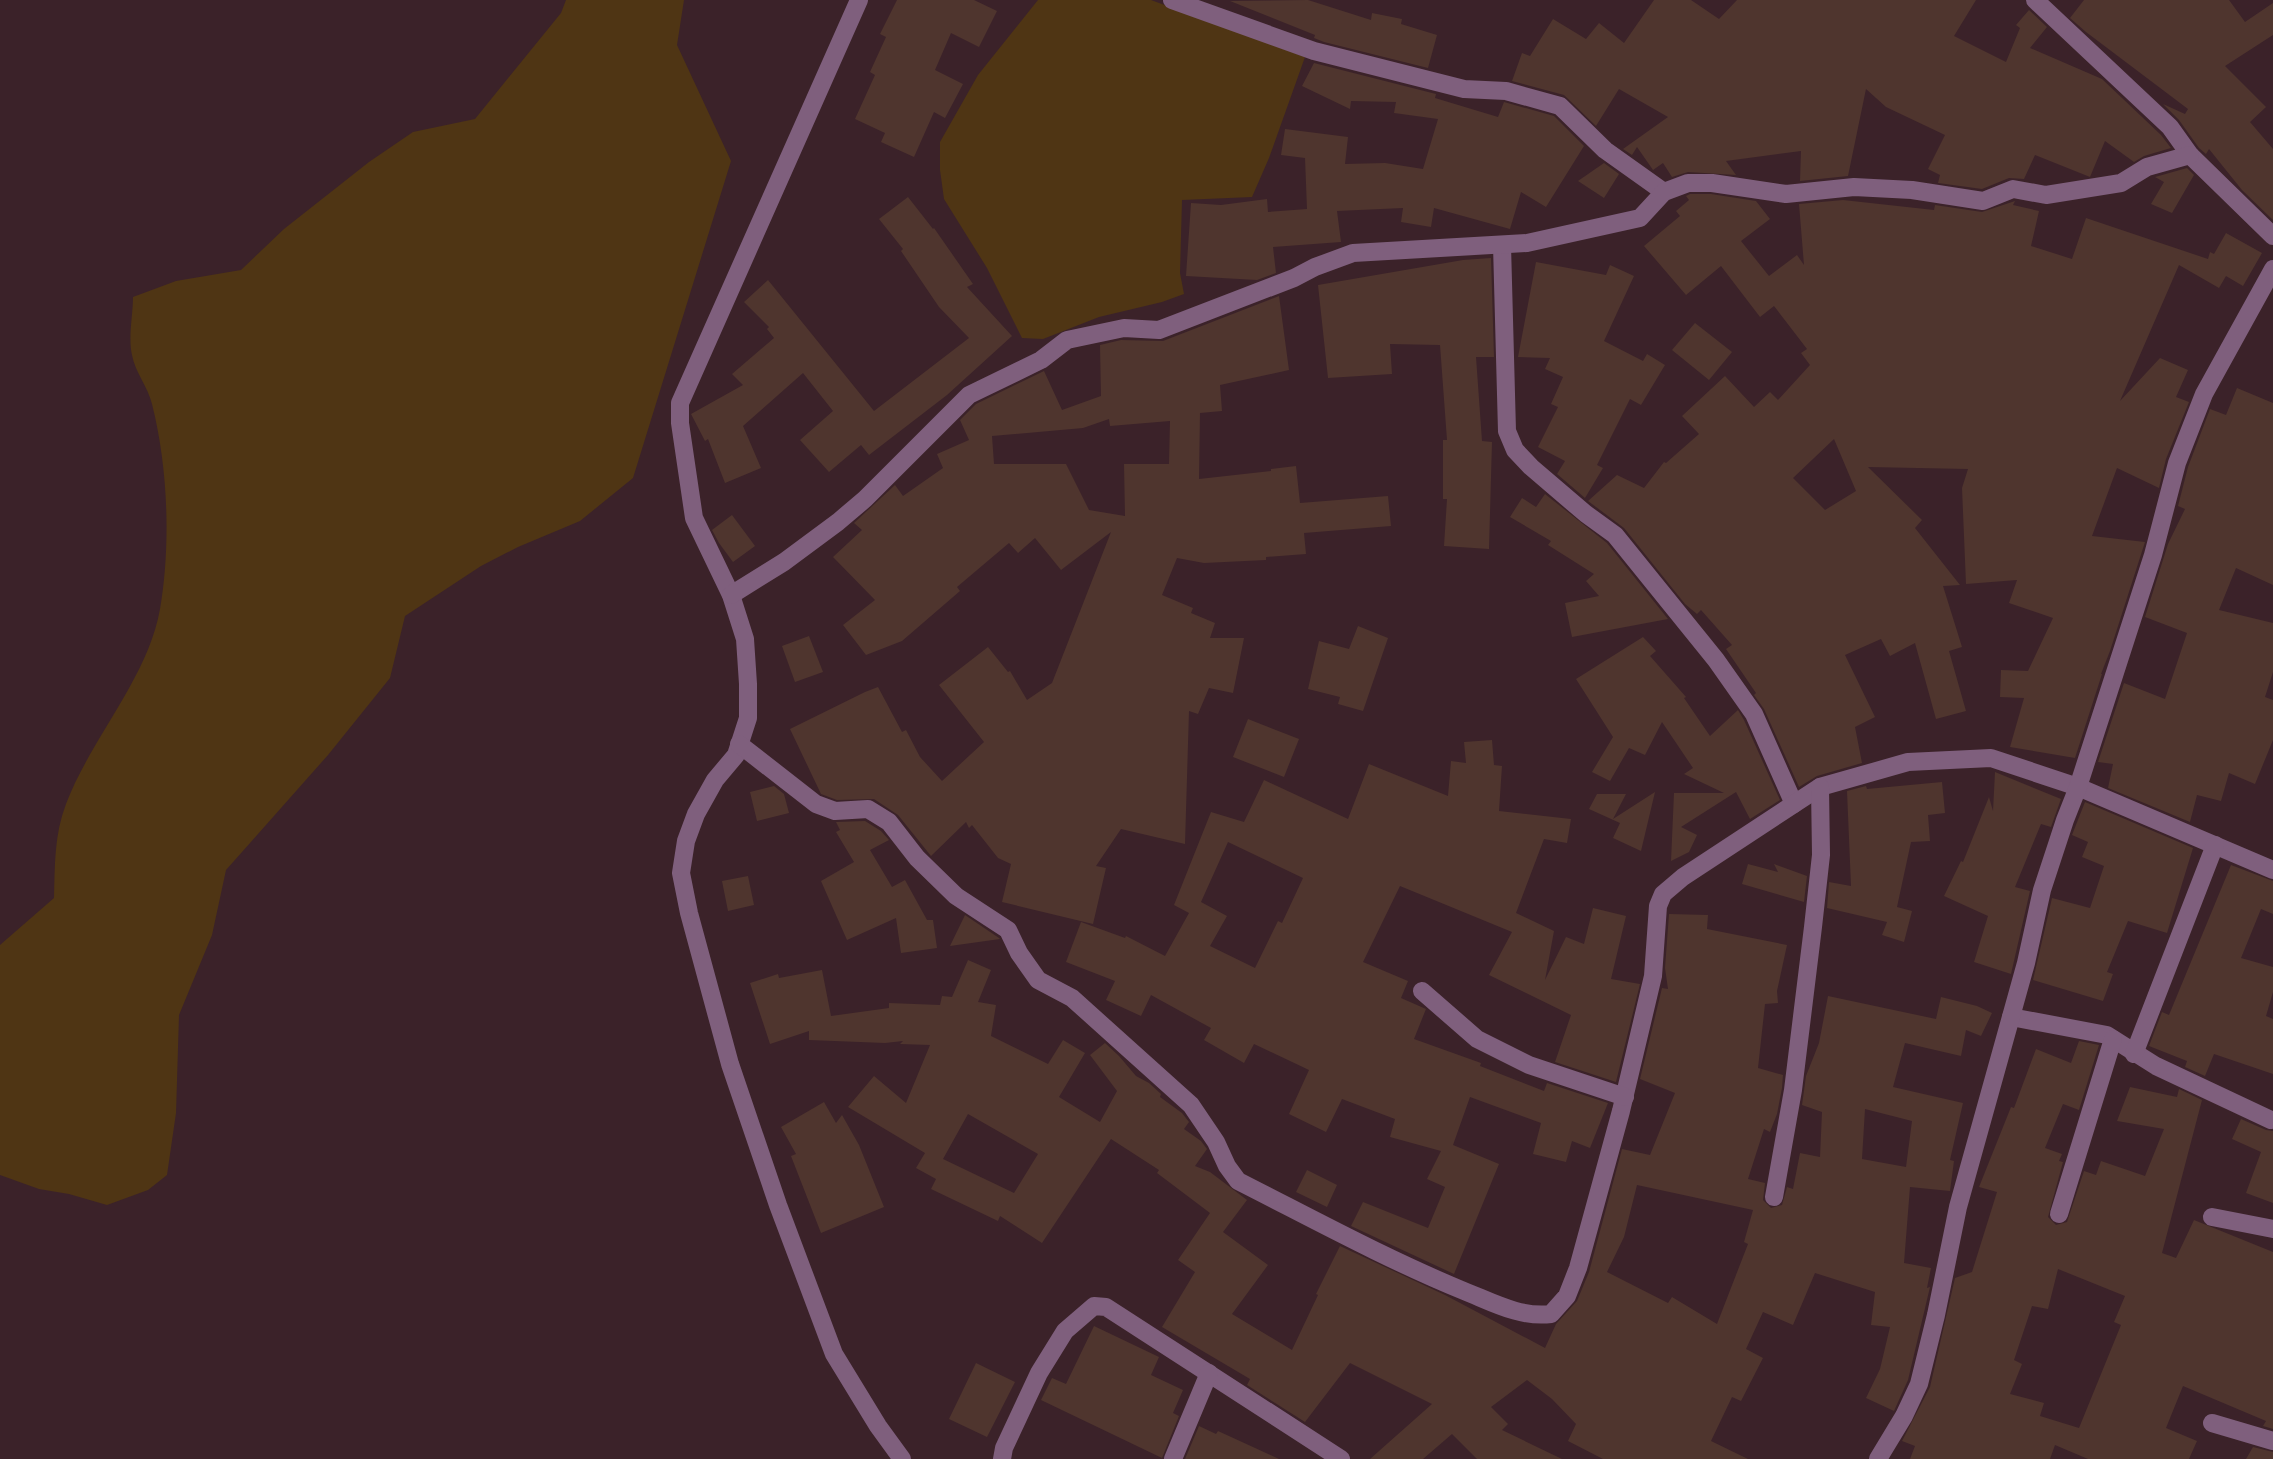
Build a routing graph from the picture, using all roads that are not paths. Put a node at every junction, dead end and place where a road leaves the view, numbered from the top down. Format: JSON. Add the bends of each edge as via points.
{"nodes":[{"id":1,"x":859,"y":0,"type":"edge"},
{"id":2,"x":1172,"y":0,"type":"edge"},
{"id":3,"x":2035,"y":0,"type":"edge"},
{"id":4,"x":2190,"y":155,"type":"junction"},
{"id":5,"x":1664,"y":192,"type":"junction"},
{"id":6,"x":2273,"y":236,"type":"edge"},
{"id":7,"x":1502,"y":245,"type":"junction"},
{"id":8,"x":2271,"y":276,"type":"edge"},
{"id":9,"x":731,"y":595,"type":"junction"},
{"id":10,"x":739,"y":744,"type":"junction"},
{"id":11,"x":1820,"y":787,"type":"junction"},
{"id":12,"x":2078,"y":787,"type":"junction"},
{"id":13,"x":1794,"y":804,"type":"junction"},
{"id":14,"x":2215,"y":845,"type":"junction"},
{"id":15,"x":2273,"y":870,"type":"edge"},
{"id":16,"x":1422,"y":991,"type":"dead end"},
{"id":17,"x":2011,"y":1017,"type":"junction"},
{"id":18,"x":2113,"y":1039,"type":"junction"},
{"id":19,"x":2134,"y":1054,"type":"junction"},
{"id":20,"x":1625,"y":1097,"type":"junction"},
{"id":21,"x":2271,"y":1120,"type":"dead end"},
{"id":22,"x":1774,"y":1197,"type":"dead end"},
{"id":23,"x":2059,"y":1214,"type":"dead end"},
{"id":24,"x":2212,"y":1217,"type":"dead end"},
{"id":25,"x":2273,"y":1229,"type":"edge"},
{"id":26,"x":1209,"y":1373,"type":"junction"},
{"id":27,"x":2212,"y":1423,"type":"dead end"},
{"id":28,"x":2273,"y":1441,"type":"edge"},
{"id":29,"x":902,"y":1459,"type":"edge"},
{"id":30,"x":1002,"y":1459,"type":"edge"},
{"id":31,"x":1173,"y":1459,"type":"edge"},
{"id":32,"x":1341,"y":1459,"type":"edge"},
{"id":33,"x":1878,"y":1459,"type":"edge"}],
"edges":[{"from":1,"to":9,"type":"street","via":[[681,403],[694,518]]},
{"from":2,"to":5,"type":"street","via":[[1314,51],[1465,89],[1506,91],[1560,106],[1605,150]]},
{"from":3,"to":4,"type":"street","via":[[2170,127]]},
{"from":4,"to":5,"type":"street","via":[[2147,167],[2122,183],[2046,195],[2013,189],[1983,201],[1854,187],[1786,194],[1688,183]]},
{"from":4,"to":6,"type":"street"},
{"from":5,"to":7,"type":"street","via":[[1640,218]]},
{"from":7,"to":9,"type":"street","via":[[1353,253],[1159,330],[1124,328],[1067,340],[1041,360],[970,395],[838,522]]},
{"from":7,"to":13,"type":"street","via":[[1507,431],[1515,450],[1615,535],[1701,641],[1754,714]]},
{"from":8,"to":12,"type":"street","via":[[2204,394],[2177,463],[2154,555]]},
{"from":9,"to":10,"type":"street","via":[[744,639],[748,684],[748,718]]},
{"from":10,"to":20,"type":"street","via":[[816,804],[835,811],[867,809],[889,822],[956,896],[1008,930],[1038,980],[1072,998],[1191,1105],[1238,1181],[1412,1270],[1513,1311],[1550,1314],[1567,1296]]},
{"from":10,"to":29,"type":"street","via":[[736,755],[715,780],[686,841],[681,873],[689,914],[730,1064],[834,1354]]},
{"from":11,"to":12,"type":"street","via":[[1908,762],[1991,758]]},
{"from":11,"to":13,"type":"street"},
{"from":11,"to":22,"type":"street","via":[[1821,855],[1814,927]]},
{"from":12,"to":14,"type":"street"},
{"from":12,"to":17,"type":"street","via":[[2042,890]]},
{"from":13,"to":20,"type":"street","via":[[1663,894],[1658,906],[1653,976]]},
{"from":14,"to":15,"type":"street"},
{"from":14,"to":19,"type":"street"},
{"from":16,"to":20,"type":"street","via":[[1477,1039],[1529,1065]]},
{"from":17,"to":18,"type":"street"},
{"from":17,"to":33,"type":"street","via":[[1958,1207],[1919,1384]]},
{"from":18,"to":19,"type":"street"},
{"from":18,"to":23,"type":"street"},
{"from":19,"to":21,"type":"street"},
{"from":24,"to":25,"type":"street"},
{"from":26,"to":30,"type":"street","via":[[1106,1307],[1094,1306],[1065,1331],[1039,1373]]},
{"from":26,"to":31,"type":"street"},
{"from":26,"to":32,"type":"street"},
{"from":27,"to":28,"type":"street"}]}
